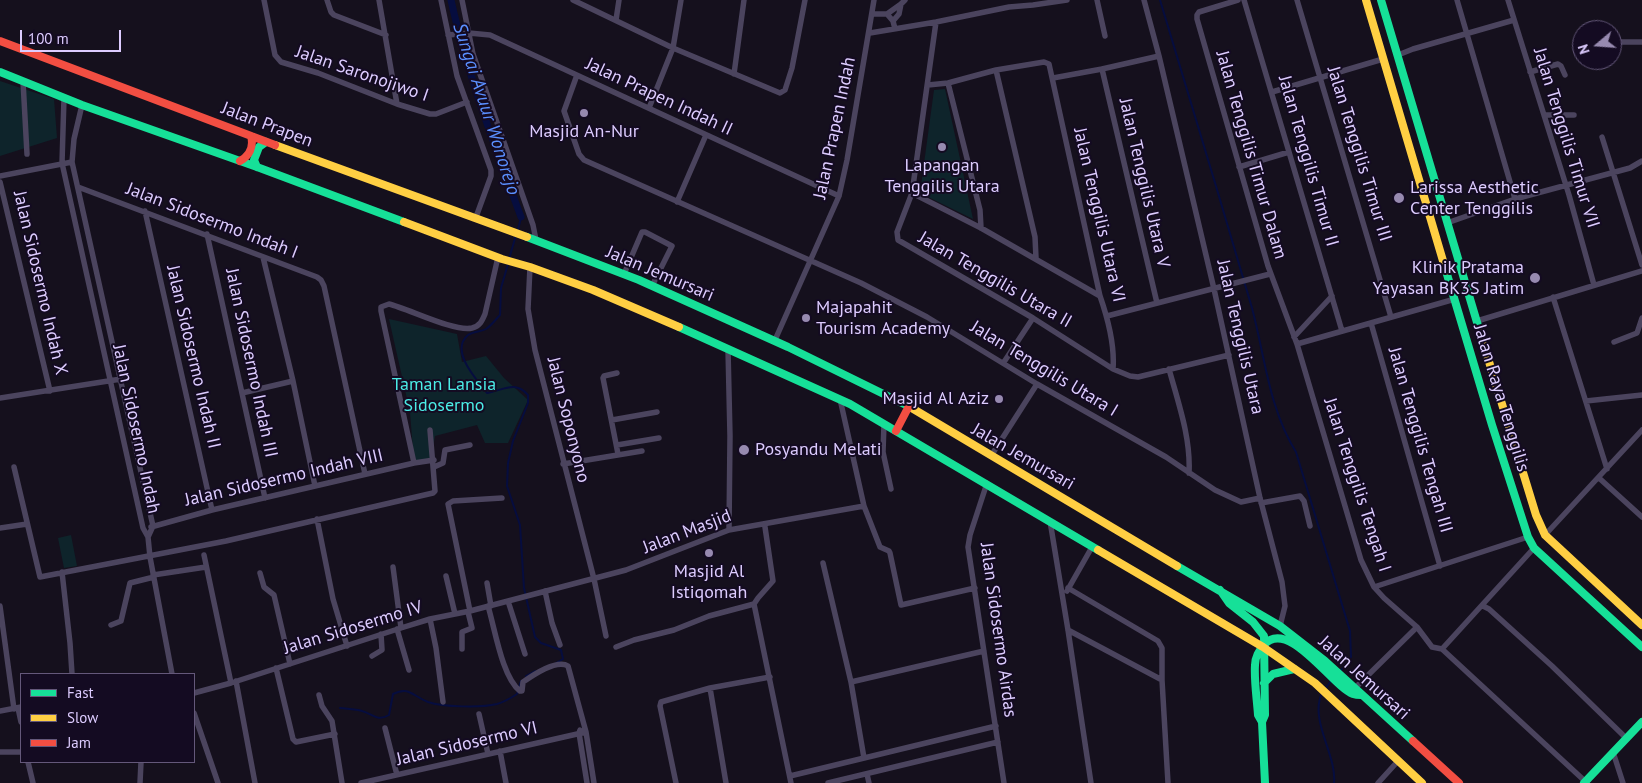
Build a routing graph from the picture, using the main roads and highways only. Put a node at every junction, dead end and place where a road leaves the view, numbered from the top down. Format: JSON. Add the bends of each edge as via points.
{"nodes":[{"id":1,"x":1366,"y":0,"type":"edge"},
{"id":2,"x":1381,"y":0,"type":"edge"},
{"id":3,"x":0,"y":41,"type":"edge"},
{"id":4,"x":0,"y":72,"type":"edge"},
{"id":5,"x":251,"y":136,"type":"junction"},
{"id":6,"x":1425,"y":144,"type":"junction"},
{"id":7,"x":259,"y":145,"type":"junction"},
{"id":8,"x":1410,"y":148,"type":"junction"},
{"id":9,"x":250,"y":162,"type":"junction"},
{"id":10,"x":523,"y":236,"type":"joint"},
{"id":11,"x":909,"y":406,"type":"junction"},
{"id":12,"x":1506,"y":421,"type":"junction"},
{"id":13,"x":1492,"y":425,"type":"junction"},
{"id":14,"x":896,"y":430,"type":"junction"},
{"id":15,"x":1220,"y":590,"type":"junction"},
{"id":16,"x":1642,"y":626,"type":"edge"},
{"id":17,"x":1263,"y":647,"type":"junction"},
{"id":18,"x":1642,"y":647,"type":"edge"},
{"id":19,"x":1294,"y":669,"type":"junction"},
{"id":20,"x":1333,"y":673,"type":"junction"},
{"id":21,"x":1264,"y":683,"type":"junction"},
{"id":22,"x":1345,"y":683,"type":"junction"},
{"id":23,"x":1364,"y":696,"type":"junction"},
{"id":24,"x":1262,"y":722,"type":"junction"},
{"id":25,"x":1642,"y":722,"type":"edge"},
{"id":26,"x":1586,"y":782,"type":"edge"},
{"id":27,"x":1265,"y":783,"type":"edge"},
{"id":28,"x":1422,"y":783,"type":"edge"},
{"id":29,"x":1459,"y":783,"type":"edge"}],
"edges":[{"from":1,"to":8,"type":"main road","name":"Jalan Raya Tenggilis"},
{"from":2,"to":6,"type":"main road","name":"Jalan Raya Tenggilis"},
{"from":3,"to":5,"type":"main road","name":"Jalan Prapen"},
{"from":4,"to":9,"type":"main road","via":[[82,105]]},
{"from":5,"to":7,"type":"main road","name":"Jalan Prapen"},
{"from":5,"to":7,"type":"main road"},
{"from":6,"to":8,"type":"main road"},
{"from":6,"to":12,"type":"main road","name":"Jalan Raya Tenggilis"},
{"from":7,"to":9,"type":"main road"},
{"from":7,"to":10,"type":"main road","name":"Jalan Prapen","via":[[476,217]]},
{"from":8,"to":13,"type":"main road","name":"Jalan Raya Tenggilis"},
{"from":9,"to":14,"type":"main road","via":[[500,258],[593,290],[840,399]]},
{"from":10,"to":11,"type":"main road","name":"Jalan Jemursari","via":[[624,274],[775,340]]},
{"from":11,"to":14,"type":"main road"},
{"from":11,"to":15,"type":"main road","name":"Jalan Jemursari"},
{"from":12,"to":13,"type":"main road"},
{"from":12,"to":16,"type":"main road","name":"Jalan Raya Tenggilis","via":[[1545,535]]},
{"from":13,"to":18,"type":"main road","name":"Jalan Raya Tenggilis","via":[[1534,548]]},
{"from":14,"to":17,"type":"main road"},
{"from":15,"to":17,"type":"main road","via":[[1227,602],[1257,624],[1264,636]]},
{"from":15,"to":20,"type":"main road","name":"Jalan Jemursari","via":[[1280,626]]},
{"from":17,"to":19,"type":"main road"},
{"from":17,"to":20,"type":"main road","via":[[1272,638],[1282,638]]},
{"from":17,"to":21,"type":"main road"},
{"from":17,"to":24,"type":"main road","via":[[1256,656],[1255,664],[1258,716]]},
{"from":19,"to":21,"type":"main road","via":[[1273,674]]},
{"from":19,"to":28,"type":"main road"},
{"from":20,"to":22,"type":"main road","name":"Jalan Jemursari"},
{"from":21,"to":24,"type":"main road","via":[[1265,715]]},
{"from":22,"to":23,"type":"main road","name":"Jalan Jemursari"},
{"from":22,"to":23,"type":"main road","via":[[1353,694]]},
{"from":23,"to":29,"type":"main road","name":"Jalan Jemursari"},
{"from":24,"to":27,"type":"main road"},
{"from":25,"to":26,"type":"main road"}]}
